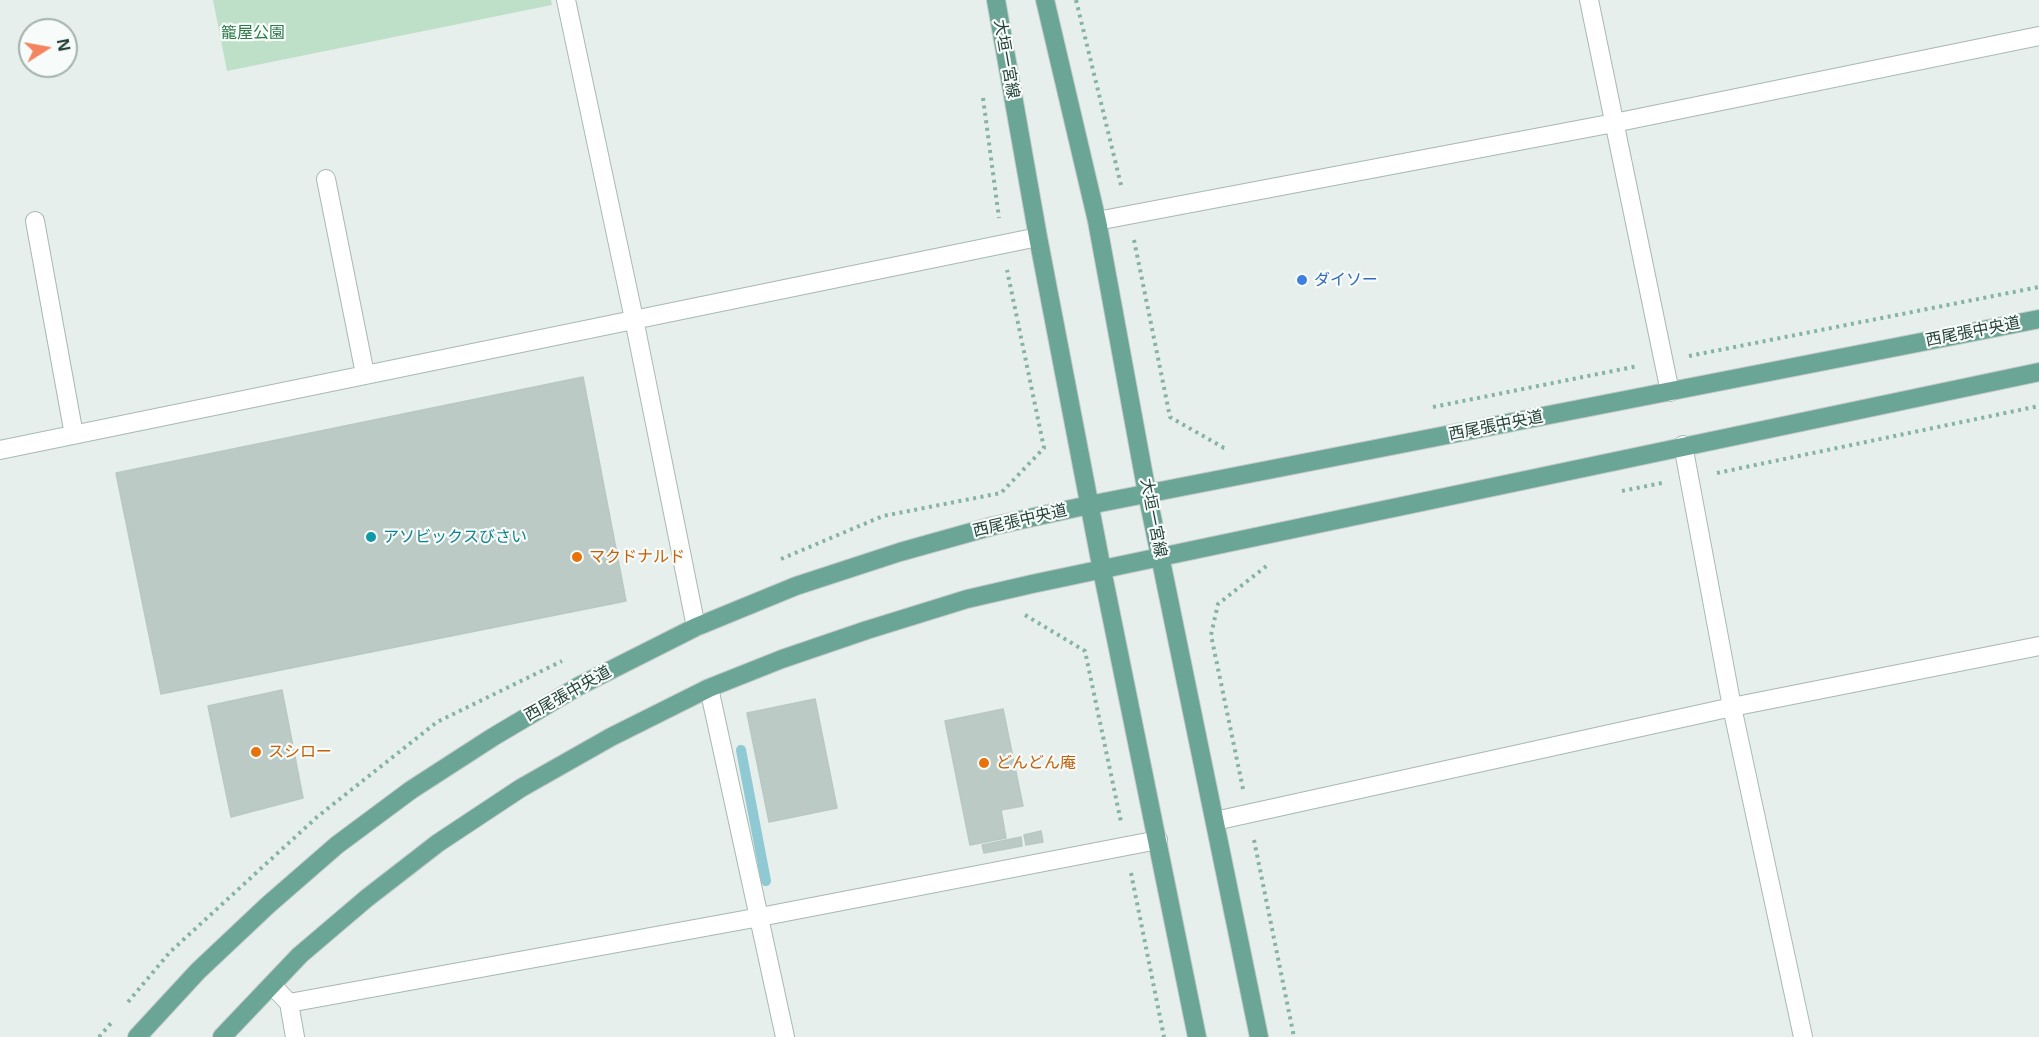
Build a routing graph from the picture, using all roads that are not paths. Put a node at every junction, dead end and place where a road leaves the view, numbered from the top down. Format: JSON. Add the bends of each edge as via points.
{"nodes":[{"id":1,"x":566,"y":0,"type":"edge"},
{"id":2,"x":996,"y":0,"type":"edge"},
{"id":3,"x":1045,"y":0,"type":"edge"},
{"id":4,"x":1589,"y":0,"type":"edge"},
{"id":5,"x":2039,"y":36,"type":"edge"},
{"id":6,"x":1614,"y":123,"type":"junction"},
{"id":7,"x":326,"y":179,"type":"dead end"},
{"id":8,"x":35,"y":221,"type":"dead end"},
{"id":9,"x":1097,"y":221,"type":"junction"},
{"id":10,"x":1038,"y":237,"type":"junction"},
{"id":11,"x":634,"y":319,"type":"junction"},
{"id":12,"x":2039,"y":319,"type":"edge"},
{"id":13,"x":2039,"y":372,"type":"edge"},
{"id":14,"x":365,"y":374,"type":"junction"},
{"id":15,"x":1670,"y":392,"type":"junction"},
{"id":16,"x":74,"y":435,"type":"junction"},
{"id":17,"x":1683,"y":445,"type":"junction"},
{"id":18,"x":0,"y":450,"type":"edge"},
{"id":19,"x":1147,"y":493,"type":"junction"},
{"id":20,"x":1089,"y":505,"type":"junction"},
{"id":21,"x":1160,"y":557,"type":"junction"},
{"id":22,"x":1102,"y":570,"type":"junction"},
{"id":23,"x":696,"y":627,"type":"junction"},
{"id":24,"x":2039,"y":646,"type":"edge"},
{"id":25,"x":709,"y":688,"type":"junction"},
{"id":26,"x":1732,"y":707,"type":"junction"},
{"id":27,"x":1215,"y":821,"type":"junction"},
{"id":28,"x":1158,"y":840,"type":"junction"},
{"id":29,"x":760,"y":917,"type":"junction"},
{"id":30,"x":272,"y":985,"type":"junction"},
{"id":31,"x":289,"y":1003,"type":"junction"},
{"id":32,"x":137,"y":1037,"type":"edge"},
{"id":33,"x":222,"y":1037,"type":"edge"},
{"id":34,"x":295,"y":1037,"type":"edge"},
{"id":35,"x":785,"y":1037,"type":"edge"},
{"id":36,"x":1197,"y":1037,"type":"edge"},
{"id":37,"x":1259,"y":1037,"type":"edge"},
{"id":38,"x":1803,"y":1037,"type":"edge"}],
"edges":[{"from":1,"to":11,"type":"street"},
{"from":2,"to":10,"type":"main road","name":"大垣一宮線"},
{"from":3,"to":9,"type":"main road","name":"大垣一宮線"},
{"from":4,"to":6,"type":"street"},
{"from":5,"to":6,"type":"street"},
{"from":6,"to":9,"type":"street"},
{"from":6,"to":15,"type":"street"},
{"from":7,"to":14,"type":"street"},
{"from":8,"to":16,"type":"street"},
{"from":9,"to":19,"type":"main road","name":"大垣一宮線"},
{"from":10,"to":11,"type":"street"},
{"from":10,"to":20,"type":"main road","name":"大垣一宮線"},
{"from":11,"to":14,"type":"street"},
{"from":11,"to":23,"type":"street"},
{"from":12,"to":15,"type":"main road","name":"西尾張中央道"},
{"from":13,"to":17,"type":"main road"},
{"from":14,"to":16,"type":"street"},
{"from":15,"to":19,"type":"main road","name":"西尾張中央道"},
{"from":16,"to":18,"type":"street"},
{"from":17,"to":21,"type":"main road"},
{"from":17,"to":26,"type":"street"},
{"from":19,"to":20,"type":"main road","name":"西尾張中央道"},
{"from":19,"to":21,"type":"main road","name":"大垣一宮線"},
{"from":20,"to":22,"type":"main road","name":"大垣一宮線"},
{"from":20,"to":23,"type":"main road","name":"西尾張中央道","via":[[900,552],[796,586]]},
{"from":21,"to":22,"type":"main road"},
{"from":21,"to":27,"type":"main road","name":"大垣一宮線"},
{"from":22,"to":25,"type":"main road","via":[[967,599],[782,658]]},
{"from":22,"to":28,"type":"main road","name":"大垣一宮線"},
{"from":23,"to":32,"type":"main road","name":"西尾張中央道","via":[[579,686],[411,790],[337,845],[268,905],[198,971]]},
{"from":24,"to":26,"type":"street"},
{"from":25,"to":29,"type":"street"},
{"from":25,"to":30,"type":"main road","via":[[610,737],[521,788],[438,843],[300,955]]},
{"from":26,"to":27,"type":"street"},
{"from":26,"to":38,"type":"street"},
{"from":27,"to":37,"type":"main road","name":"大垣一宮線"},
{"from":28,"to":29,"type":"street"},
{"from":28,"to":36,"type":"main road","name":"大垣一宮線"},
{"from":29,"to":31,"type":"street"},
{"from":29,"to":35,"type":"street"},
{"from":30,"to":31,"type":"street"},
{"from":30,"to":33,"type":"main road"},
{"from":31,"to":34,"type":"street"}]}
